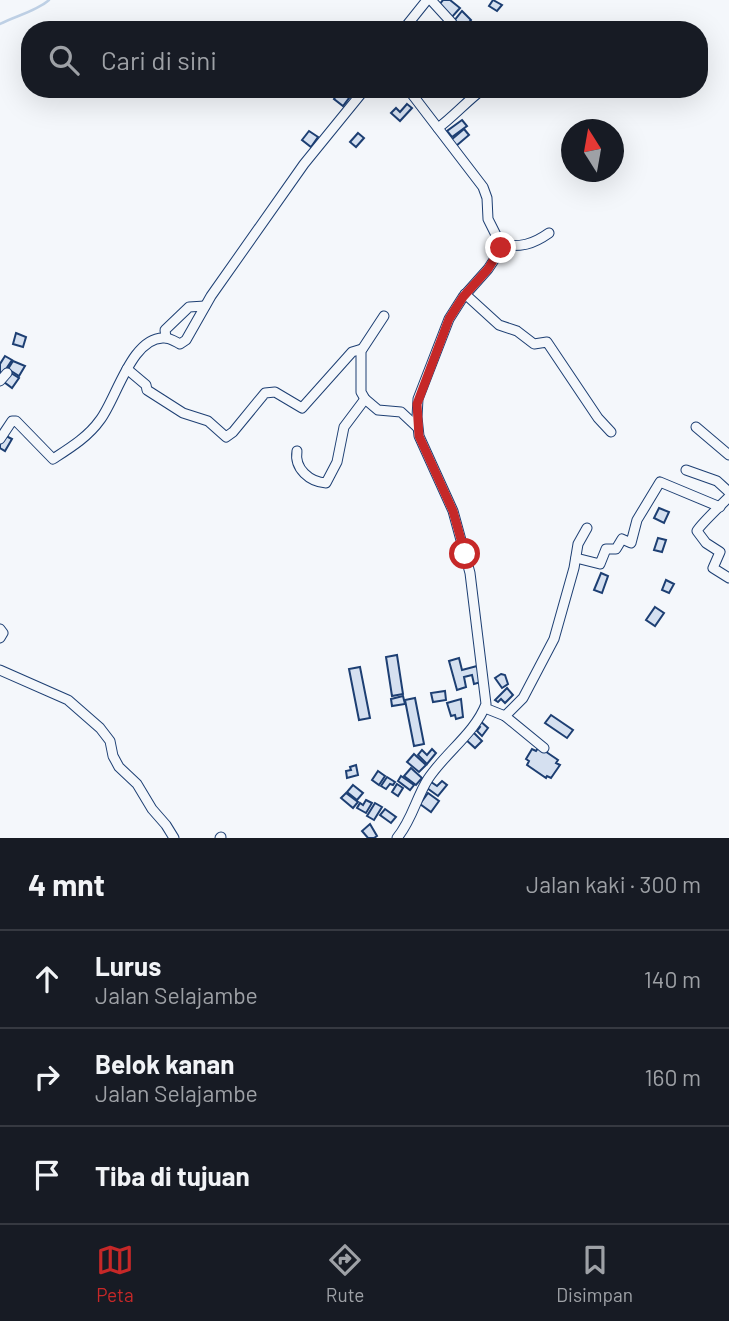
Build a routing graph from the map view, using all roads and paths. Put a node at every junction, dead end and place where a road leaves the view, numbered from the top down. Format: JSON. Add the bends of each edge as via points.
{"nodes":[{"id":1,"x":429,"y":0,"type":"edge"},
{"id":2,"x":411,"y":21,"type":"edge"},
{"id":3,"x":450,"y":21,"type":"edge"},
{"id":4,"x":358,"y":98,"type":"edge"},
{"id":5,"x":415,"y":98,"type":"edge"},
{"id":6,"x":471,"y":98,"type":"edge"},
{"id":7,"x":438,"y":128,"type":"junction"},
{"id":8,"x":549,"y":233,"type":"dead end"},
{"id":9,"x":501,"y":245,"type":"junction"},
{"id":10,"x":465,"y":294,"type":"junction"},
{"id":11,"x":205,"y":306,"type":"junction"},
{"id":12,"x":384,"y":316,"type":"dead end"},
{"id":13,"x":166,"y":338,"type":"junction"},
{"id":14,"x":362,"y":349,"type":"junction"},
{"id":15,"x":127,"y":369,"type":"junction"},
{"id":16,"x":7,"y":373,"type":"dead end"},
{"id":17,"x":0,"y":381,"type":"edge"},
{"id":18,"x":365,"y":399,"type":"junction"},
{"id":19,"x":417,"y":427,"type":"junction"},
{"id":20,"x":696,"y":428,"type":"dead end"},
{"id":21,"x":611,"y":432,"type":"dead end"},
{"id":22,"x":0,"y":439,"type":"edge"},
{"id":23,"x":297,"y":452,"type":"dead end"},
{"id":24,"x":729,"y":455,"type":"edge"},
{"id":25,"x":686,"y":470,"type":"dead end"},
{"id":26,"x":729,"y":495,"type":"edge"},
{"id":27,"x":720,"y":507,"type":"junction"},
{"id":28,"x":587,"y":528,"type":"dead end"},
{"id":29,"x":576,"y":558,"type":"junction"},
{"id":30,"x":729,"y":578,"type":"edge"},
{"id":31,"x":0,"y":629,"type":"edge"},
{"id":32,"x":0,"y":638,"type":"edge"},
{"id":33,"x":0,"y":670,"type":"edge"},
{"id":34,"x":485,"y":708,"type":"junction"},
{"id":35,"x":505,"y":716,"type":"junction"},
{"id":36,"x":544,"y":748,"type":"dead end"},
{"id":37,"x":174,"y":838,"type":"edge"},
{"id":38,"x":397,"y":838,"type":"edge"}],
"edges":[{"from":1,"to":2,"type":"street"},
{"from":1,"to":3,"type":"street"},
{"from":4,"to":11,"type":"street","via":[[304,164]]},
{"from":5,"to":7,"type":"street"},
{"from":6,"to":7,"type":"street"},
{"from":7,"to":9,"type":"street","via":[[483,187],[488,219]]},
{"from":8,"to":9,"type":"street","via":[[525,246]]},
{"from":9,"to":10,"type":"street","via":[[488,269]]},
{"from":10,"to":19,"type":"street","via":[[449,319],[420,393]]},
{"from":10,"to":21,"type":"street","via":[[499,325],[534,344],[547,342]]},
{"from":11,"to":13,"type":"street","via":[[189,307],[166,330]]},
{"from":11,"to":13,"type":"street","via":[[183,343]]},
{"from":12,"to":14,"type":"street"},
{"from":13,"to":15,"type":"street","via":[[141,347]]},
{"from":14,"to":15,"type":"street","via":[[352,352],[302,408],[275,392],[265,393],[226,437],[208,421],[183,413],[147,390]]},
{"from":14,"to":18,"type":"street","via":[[360,385]]},
{"from":15,"to":22,"type":"street","via":[[102,418],[53,459],[16,421]]},
{"from":16,"to":17,"type":"street"},
{"from":18,"to":19,"type":"street","via":[[382,412],[401,412]]},
{"from":18,"to":23,"type":"street","via":[[344,427],[337,462],[326,484],[300,471]]},
{"from":19,"to":34,"type":"street","via":[[453,511],[468,564]]},
{"from":20,"to":24,"type":"street"},
{"from":25,"to":26,"type":"street","via":[[717,481]]},
{"from":26,"to":27,"type":"street"},
{"from":27,"to":29,"type":"street","via":[[660,482],[637,520],[631,542],[622,539],[616,549],[607,549],[600,564]]},
{"from":27,"to":30,"type":"street","via":[[697,531],[720,552],[713,568]]},
{"from":28,"to":29,"type":"street"},
{"from":29,"to":35,"type":"street","via":[[551,645],[523,698]]},
{"from":31,"to":32,"type":"street"},
{"from":33,"to":37,"type":"street","via":[[68,701],[100,728],[119,767],[137,784]]},
{"from":34,"to":35,"type":"street"},
{"from":34,"to":38,"type":"street","via":[[429,777]]},
{"from":35,"to":36,"type":"street"}]}
